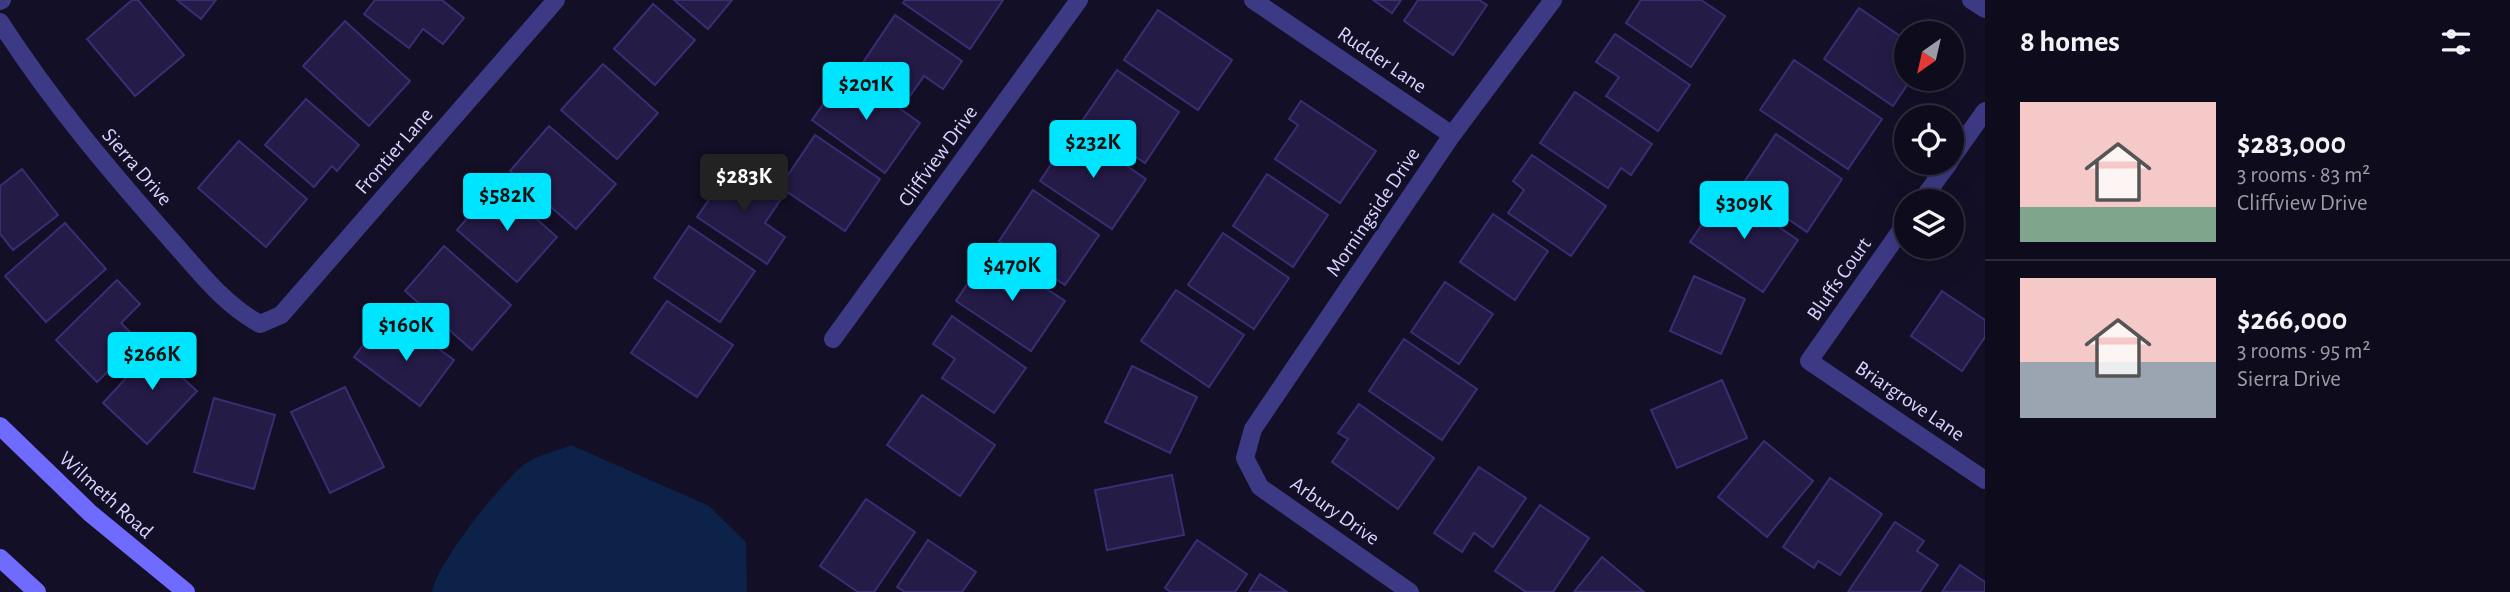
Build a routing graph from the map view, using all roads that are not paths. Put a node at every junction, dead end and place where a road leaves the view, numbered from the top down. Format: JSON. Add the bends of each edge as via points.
{"nodes":[{"id":1,"x":556,"y":0,"type":"edge"},
{"id":2,"x":1079,"y":0,"type":"edge"},
{"id":3,"x":1252,"y":0,"type":"edge"},
{"id":4,"x":1553,"y":0,"type":"edge"},
{"id":5,"x":1971,"y":0,"type":"edge"},
{"id":6,"x":1985,"y":9,"type":"edge"},
{"id":7,"x":0,"y":22,"type":"edge"},
{"id":8,"x":1985,"y":111,"type":"edge"},
{"id":9,"x":1452,"y":135,"type":"junction"},
{"id":10,"x":1964,"y":141,"type":"edge"},
{"id":11,"x":1894,"y":240,"type":"edge"},
{"id":12,"x":260,"y":324,"type":"joint"},
{"id":13,"x":834,"y":339,"type":"dead end"},
{"id":14,"x":1809,"y":361,"type":"joint"},
{"id":15,"x":0,"y":426,"type":"edge"},
{"id":16,"x":1245,"y":458,"type":"joint"},
{"id":17,"x":1985,"y":480,"type":"edge"},
{"id":18,"x":0,"y":558,"type":"edge"},
{"id":19,"x":37,"y":592,"type":"edge"},
{"id":20,"x":186,"y":592,"type":"edge"},
{"id":21,"x":1410,"y":592,"type":"edge"}],
"edges":[{"from":1,"to":12,"type":"street","name":"Frontier Lane","via":[[281,315]]},
{"from":2,"to":13,"type":"street","name":"Cliffview Drive"},
{"from":3,"to":9,"type":"street","name":"Rudder Lane"},
{"from":4,"to":9,"type":"street","name":"Morningside Drive"},
{"from":5,"to":6,"type":"street"},
{"from":7,"to":12,"type":"street","name":"Sierra Drive","via":[[69,123],[113,175],[234,310]]},
{"from":8,"to":10,"type":"street"},
{"from":9,"to":16,"type":"street","name":"Morningside Drive","via":[[1253,429]]},
{"from":11,"to":14,"type":"street","name":"Bluffs Court"},
{"from":14,"to":17,"type":"street","name":"Briargrove Lane"},
{"from":15,"to":20,"type":"main road","name":"Wilmeth Road","via":[[90,513]]},
{"from":16,"to":21,"type":"street","name":"Arbury Drive","via":[[1261,486]]},
{"from":18,"to":19,"type":"main road"}]}
